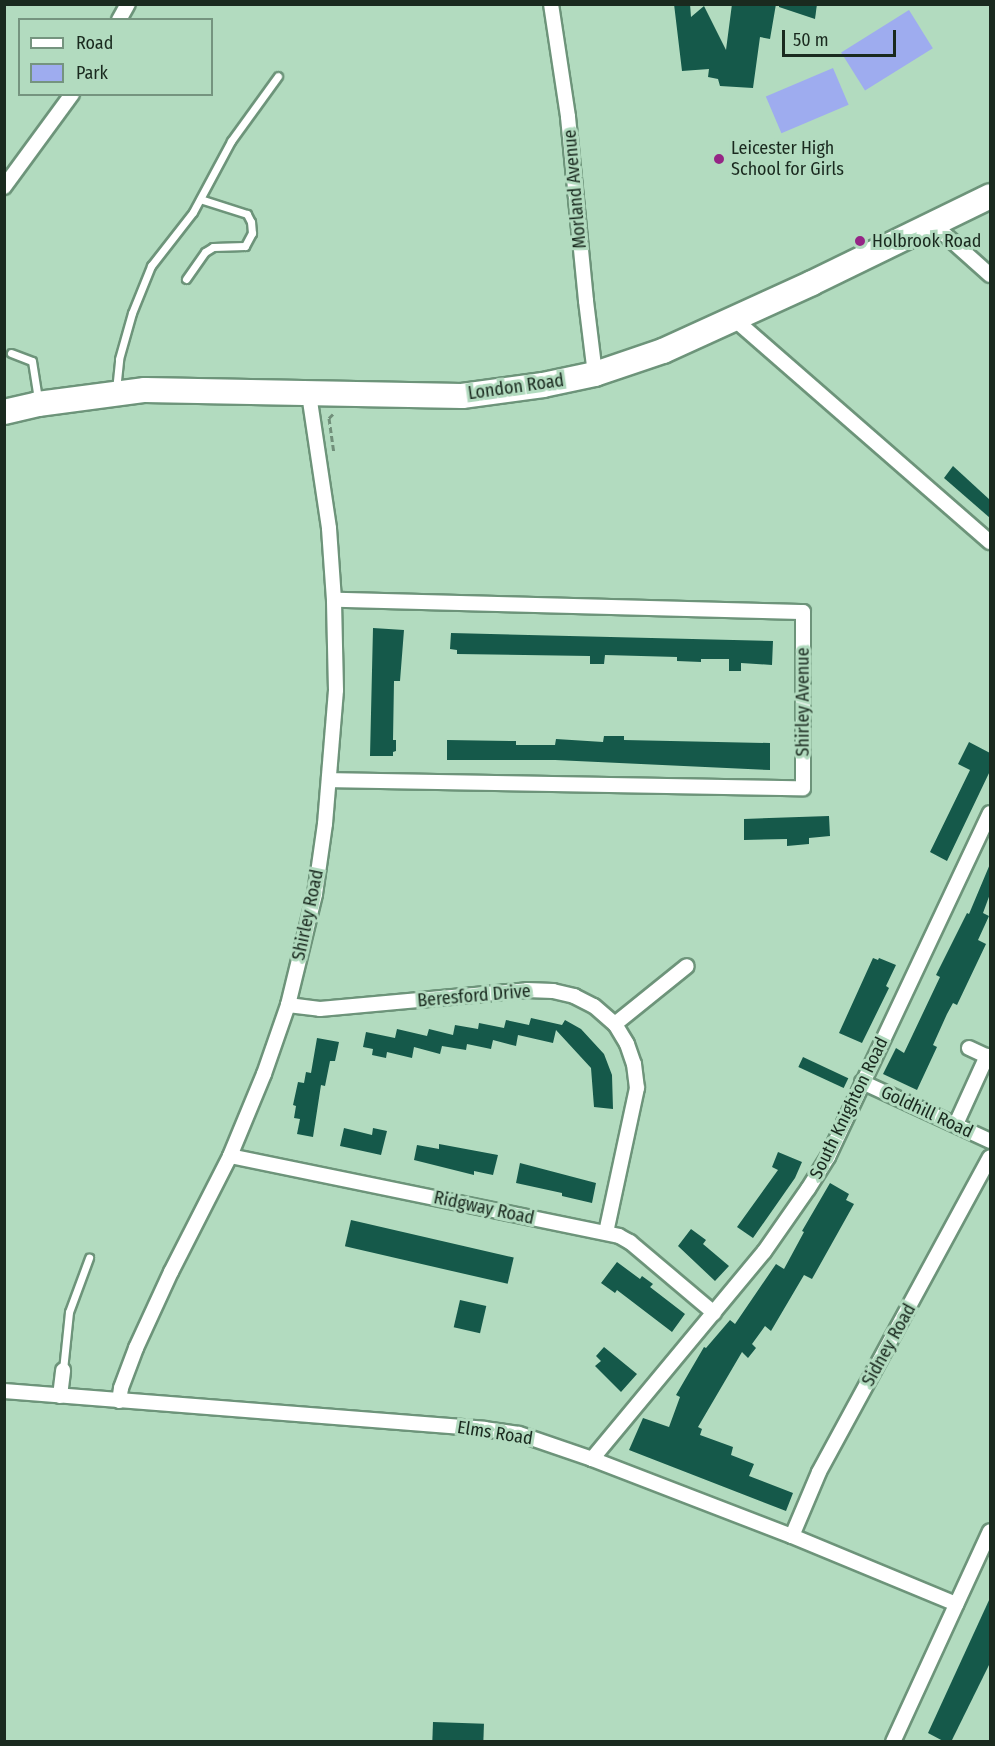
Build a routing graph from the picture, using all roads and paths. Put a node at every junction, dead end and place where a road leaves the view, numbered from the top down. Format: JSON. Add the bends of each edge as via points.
{"nodes":[{"id":1,"x":128,"y":4,"type":"edge"},
{"id":2,"x":552,"y":4,"type":"edge"},
{"id":3,"x":120,"y":18,"type":"edge"},
{"id":4,"x":278,"y":76,"type":"dead end"},
{"id":5,"x":71,"y":96,"type":"edge"},
{"id":6,"x":4,"y":187,"type":"edge"},
{"id":7,"x":990,"y":196,"type":"edge"},
{"id":8,"x":200,"y":199,"type":"junction"},
{"id":9,"x":934,"y":225,"type":"junction"},
{"id":10,"x":990,"y":275,"type":"edge"},
{"id":11,"x":186,"y":279,"type":"dead end"},
{"id":12,"x":733,"y":318,"type":"junction"},
{"id":13,"x":11,"y":353,"type":"dead end"},
{"id":14,"x":596,"y":374,"type":"junction"},
{"id":15,"x":116,"y":393,"type":"junction"},
{"id":16,"x":309,"y":394,"type":"junction"},
{"id":17,"x":38,"y":404,"type":"junction"},
{"id":18,"x":4,"y":412,"type":"edge"},
{"id":19,"x":342,"y":412,"type":"dead end"},
{"id":20,"x":320,"y":457,"type":"junction"},
{"id":21,"x":990,"y":542,"type":"edge"},
{"id":22,"x":334,"y":600,"type":"junction"},
{"id":23,"x":330,"y":780,"type":"junction"},
{"id":24,"x":990,"y":813,"type":"edge"},
{"id":25,"x":687,"y":966,"type":"dead end"},
{"id":26,"x":288,"y":1005,"type":"junction"},
{"id":27,"x":615,"y":1024,"type":"junction"},
{"id":28,"x":969,"y":1048,"type":"dead end"},
{"id":29,"x":988,"y":1057,"type":"edge"},
{"id":30,"x":862,"y":1082,"type":"junction"},
{"id":31,"x":956,"y":1124,"type":"junction"},
{"id":32,"x":990,"y":1141,"type":"edge"},
{"id":33,"x":230,"y":1156,"type":"junction"},
{"id":34,"x":990,"y":1157,"type":"edge"},
{"id":35,"x":606,"y":1232,"type":"junction"},
{"id":36,"x":88,"y":1258,"type":"dead end"},
{"id":37,"x":714,"y":1313,"type":"junction"},
{"id":38,"x":63,"y":1370,"type":"joint"},
{"id":39,"x":4,"y":1391,"type":"edge"},
{"id":40,"x":60,"y":1396,"type":"junction"},
{"id":41,"x":119,"y":1401,"type":"junction"},
{"id":42,"x":592,"y":1458,"type":"junction"},
{"id":43,"x":990,"y":1530,"type":"edge"},
{"id":44,"x":792,"y":1536,"type":"junction"},
{"id":45,"x":956,"y":1604,"type":"junction"},
{"id":46,"x":893,"y":1742,"type":"edge"}],
"edges":[{"from":1,"to":3,"type":"street"},
{"from":2,"to":14,"type":"street","name":"Morland Avenue"},
{"from":4,"to":8,"type":"lane","via":[[231,141]]},
{"from":5,"to":6,"type":"street"},
{"from":7,"to":9,"type":"highway","name":"London Road"},
{"from":8,"to":11,"type":"lane","via":[[247,214],[252,233],[245,246],[213,247],[205,252]]},
{"from":8,"to":15,"type":"lane","via":[[146,277],[119,359]]},
{"from":9,"to":10,"type":"street"},
{"from":9,"to":12,"type":"highway","name":"London Road"},
{"from":12,"to":14,"type":"highway","name":"London Road","via":[[663,351]]},
{"from":12,"to":21,"type":"street"},
{"from":13,"to":17,"type":"lane","via":[[32,361]]},
{"from":14,"to":16,"type":"highway","name":"London Road","via":[[462,396]]},
{"from":15,"to":16,"type":"highway","name":"London Road","via":[[176,389]]},
{"from":15,"to":17,"type":"highway","name":"London Road"},
{"from":16,"to":20,"type":"street","name":"Shirley Road"},
{"from":17,"to":18,"type":"highway","name":"London Road"},
{"from":19,"to":20,"type":"path","via":[[329,418],[334,456]]},
{"from":20,"to":22,"type":"street","name":"Shirley Road"},
{"from":22,"to":23,"type":"street","name":"Shirley Road","via":[[336,690]]},
{"from":22,"to":23,"type":"street","name":"Shirley Avenue","via":[[803,612],[803,788]]},
{"from":23,"to":26,"type":"street","name":"Shirley Road","via":[[315,894]]},
{"from":24,"to":30,"type":"street","name":"South Knighton Road"},
{"from":25,"to":27,"type":"street"},
{"from":26,"to":27,"type":"street","name":"Beresford Drive","via":[[320,1009],[553,991],[594,1006]]},
{"from":26,"to":33,"type":"street","name":"Shirley Road"},
{"from":27,"to":35,"type":"street","name":"Beresford Drive","via":[[634,1064],[637,1088]]},
{"from":28,"to":29,"type":"street"},
{"from":29,"to":31,"type":"street"},
{"from":30,"to":31,"type":"street","name":"Goldhill Road"},
{"from":30,"to":37,"type":"street","name":"South Knighton Road","via":[[828,1157],[808,1189]]},
{"from":31,"to":32,"type":"street","name":"Goldhill Road"},
{"from":33,"to":35,"type":"street","name":"Ridgway Road"},
{"from":33,"to":41,"type":"street","name":"Shirley Road","via":[[146,1326]]},
{"from":34,"to":44,"type":"street","name":"Sidney Road","via":[[819,1472]]},
{"from":35,"to":37,"type":"street","name":"Ridgway Road","via":[[630,1242]]},
{"from":36,"to":38,"type":"lane","via":[[69,1312]]},
{"from":37,"to":42,"type":"street","name":"South Knighton Road"},
{"from":38,"to":40,"type":"street"},
{"from":39,"to":40,"type":"street","name":"Elms Road"},
{"from":40,"to":41,"type":"street","name":"Elms Road"},
{"from":41,"to":42,"type":"street","name":"Elms Road","via":[[484,1429],[519,1434]]},
{"from":42,"to":44,"type":"street","name":"Elms Road"},
{"from":43,"to":45,"type":"street"},
{"from":44,"to":45,"type":"street","name":"Elms Road"},
{"from":45,"to":46,"type":"street"}]}
